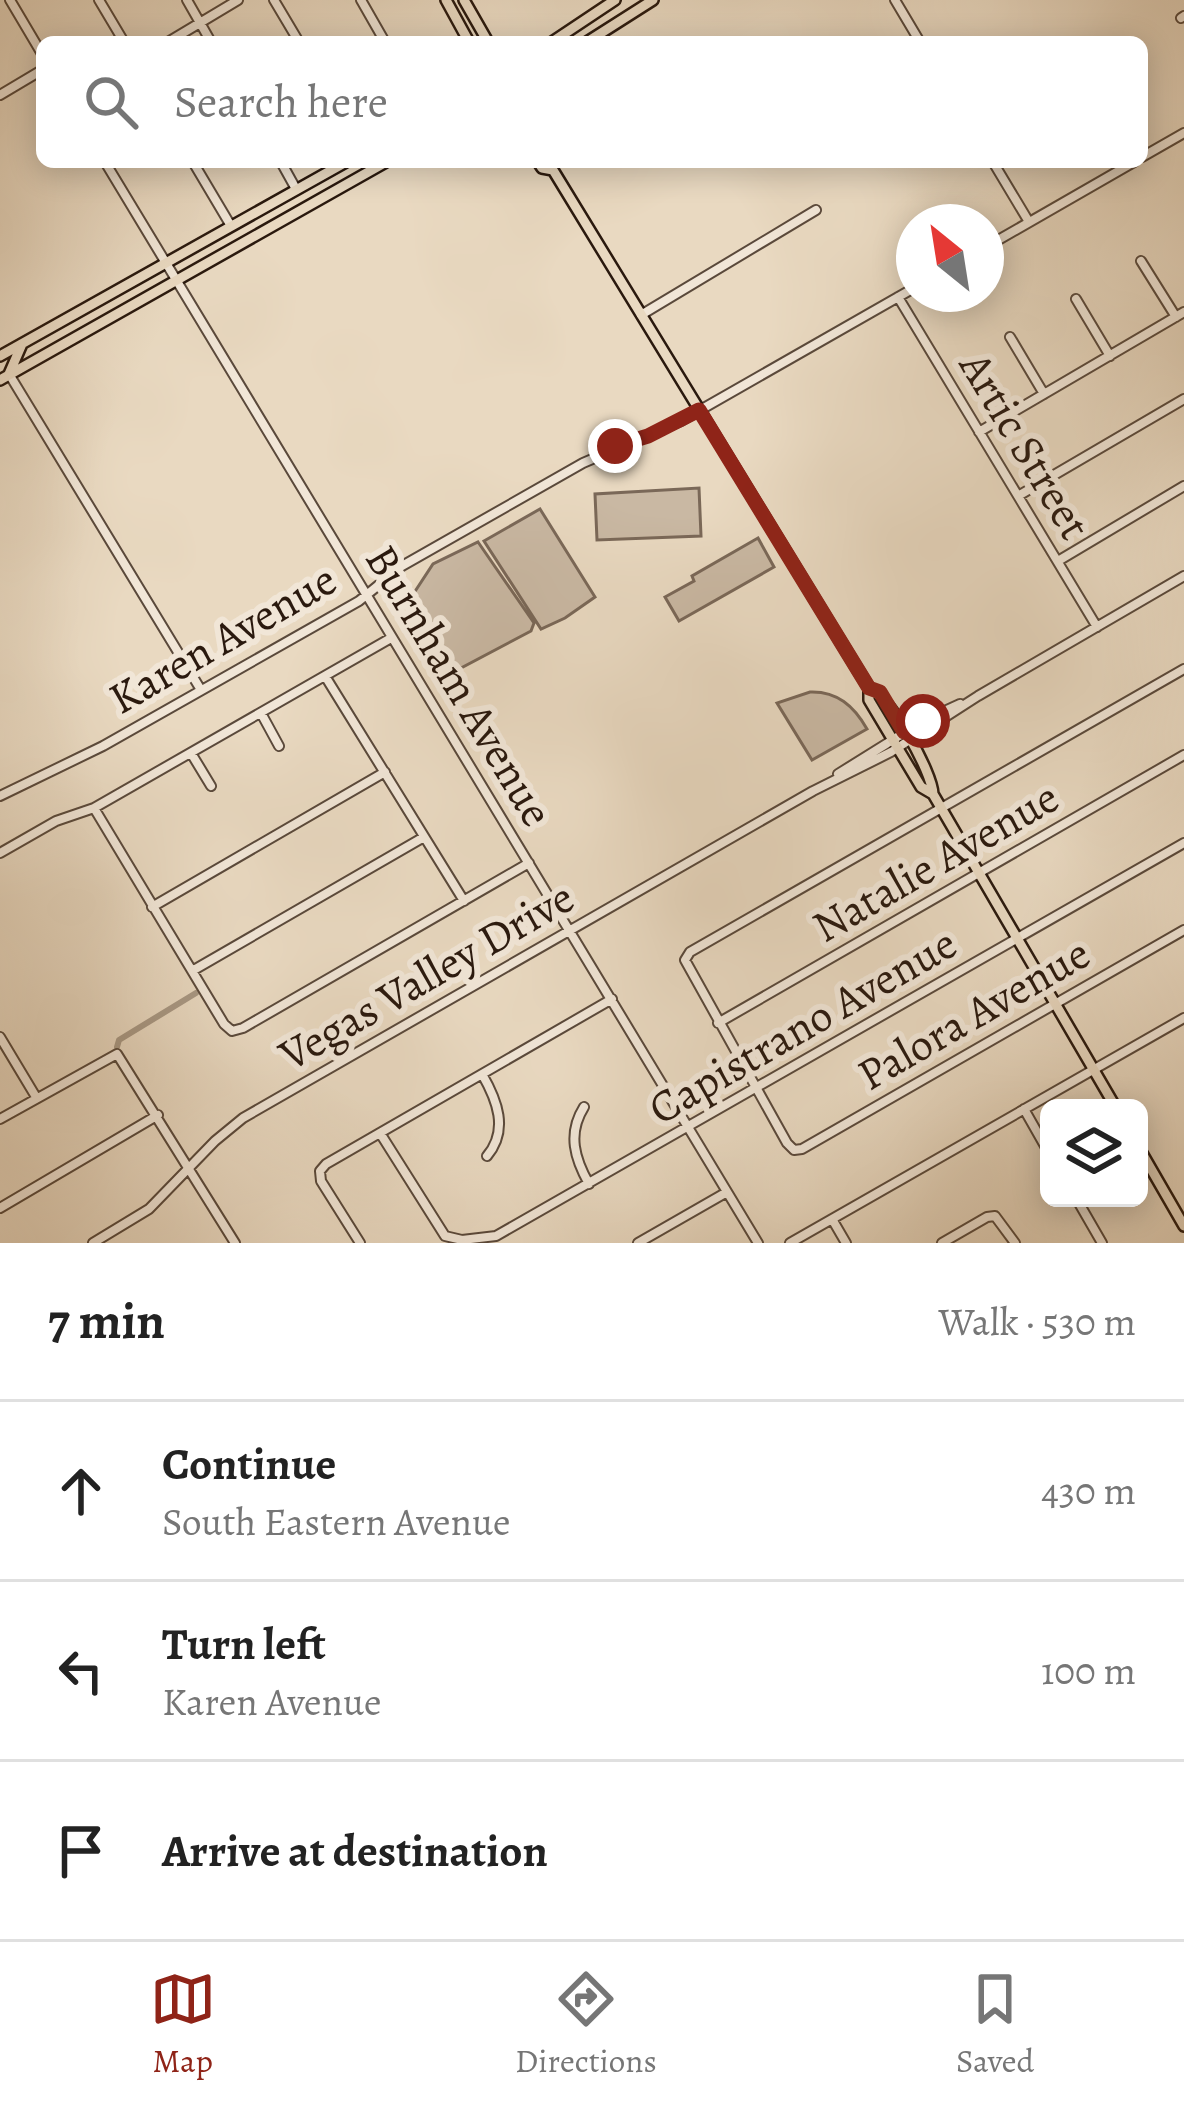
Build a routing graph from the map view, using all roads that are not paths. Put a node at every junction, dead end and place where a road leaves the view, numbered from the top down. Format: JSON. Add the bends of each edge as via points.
{"nodes":[{"id":1,"x":10,"y":0,"type":"edge"},
{"id":2,"x":99,"y":0,"type":"edge"},
{"id":3,"x":187,"y":0,"type":"edge"},
{"id":4,"x":238,"y":0,"type":"edge"},
{"id":5,"x":274,"y":0,"type":"edge"},
{"id":6,"x":361,"y":0,"type":"edge"},
{"id":7,"x":446,"y":0,"type":"edge"},
{"id":8,"x":464,"y":0,"type":"edge"},
{"id":9,"x":615,"y":0,"type":"edge"},
{"id":10,"x":653,"y":0,"type":"edge"},
{"id":11,"x":895,"y":0,"type":"edge"},
{"id":12,"x":200,"y":23,"type":"junction"},
{"id":13,"x":120,"y":36,"type":"edge"},
{"id":14,"x":177,"y":36,"type":"edge"},
{"id":15,"x":208,"y":36,"type":"edge"},
{"id":16,"x":295,"y":36,"type":"edge"},
{"id":17,"x":382,"y":36,"type":"edge"},
{"id":18,"x":466,"y":36,"type":"edge"},
{"id":19,"x":485,"y":36,"type":"edge"},
{"id":20,"x":561,"y":36,"type":"edge"},
{"id":21,"x":596,"y":36,"type":"edge"},
{"id":22,"x":916,"y":36,"type":"edge"},
{"id":23,"x":36,"y":44,"type":"edge"},
{"id":24,"x":36,"y":73,"type":"edge"},
{"id":25,"x":0,"y":94,"type":"edge"},
{"id":26,"x":1184,"y":134,"type":"edge"},
{"id":27,"x":1148,"y":155,"type":"edge"},
{"id":28,"x":108,"y":168,"type":"edge"},
{"id":29,"x":197,"y":168,"type":"edge"},
{"id":30,"x":284,"y":168,"type":"edge"},
{"id":31,"x":335,"y":168,"type":"edge"},
{"id":32,"x":375,"y":168,"type":"edge"},
{"id":33,"x":554,"y":168,"type":"edge"},
{"id":34,"x":996,"y":168,"type":"edge"},
{"id":35,"x":1124,"y":168,"type":"edge"},
{"id":36,"x":328,"y":172,"type":"junction"},
{"id":37,"x":296,"y":189,"type":"junction"},
{"id":38,"x":338,"y":189,"type":"junction"},
{"id":39,"x":816,"y":210,"type":"dead end"},
{"id":40,"x":1029,"y":222,"type":"junction"},
{"id":41,"x":231,"y":226,"type":"junction"},
{"id":42,"x":1004,"y":237,"type":"edge"},
{"id":43,"x":1141,"y":262,"type":"dead end"},
{"id":44,"x":164,"y":264,"type":"junction"},
{"id":45,"x":175,"y":281,"type":"junction"},
{"id":46,"x":896,"y":298,"type":"edge"},
{"id":47,"x":1076,"y":299,"type":"dead end"},
{"id":48,"x":907,"y":312,"type":"edge"},
{"id":49,"x":641,"y":315,"type":"junction"},
{"id":50,"x":1180,"y":315,"type":"edge"},
{"id":51,"x":1010,"y":337,"type":"dead end"},
{"id":52,"x":22,"y":344,"type":"junction"},
{"id":53,"x":0,"y":356,"type":"edge"},
{"id":54,"x":1110,"y":356,"type":"junction"},
{"id":55,"x":4,"y":377,"type":"edge"},
{"id":56,"x":1045,"y":394,"type":"junction"},
{"id":57,"x":1184,"y":400,"type":"edge"},
{"id":58,"x":699,"y":410,"type":"junction"},
{"id":59,"x":979,"y":432,"type":"junction"},
{"id":60,"x":1184,"y":486,"type":"edge"},
{"id":61,"x":1018,"y":496,"type":"junction"},
{"id":62,"x":1058,"y":561,"type":"junction"},
{"id":63,"x":1184,"y":576,"type":"edge"},
{"id":64,"x":366,"y":593,"type":"junction"},
{"id":65,"x":1097,"y":627,"type":"junction"},
{"id":66,"x":391,"y":638,"type":"junction"},
{"id":67,"x":1184,"y":669,"type":"edge"},
{"id":68,"x":325,"y":676,"type":"junction"},
{"id":69,"x":869,"y":688,"type":"junction"},
{"id":70,"x":201,"y":690,"type":"junction"},
{"id":71,"x":261,"y":713,"type":"junction"},
{"id":72,"x":907,"y":736,"type":"junction"},
{"id":73,"x":895,"y":743,"type":"junction"},
{"id":74,"x":279,"y":746,"type":"dead end"},
{"id":75,"x":191,"y":753,"type":"junction"},
{"id":76,"x":1184,"y":755,"type":"edge"},
{"id":77,"x":385,"y":772,"type":"junction"},
{"id":78,"x":211,"y":785,"type":"dead end"},
{"id":79,"x":933,"y":794,"type":"junction"},
{"id":80,"x":0,"y":796,"type":"edge"},
{"id":81,"x":94,"y":808,"type":"junction"},
{"id":82,"x":942,"y":809,"type":"junction"},
{"id":83,"x":424,"y":837,"type":"junction"},
{"id":84,"x":1184,"y":844,"type":"edge"},
{"id":85,"x":0,"y":853,"type":"edge"},
{"id":86,"x":529,"y":863,"type":"junction"},
{"id":87,"x":980,"y":874,"type":"junction"},
{"id":88,"x":464,"y":901,"type":"junction"},
{"id":89,"x":152,"y":907,"type":"junction"},
{"id":90,"x":569,"y":930,"type":"junction"},
{"id":91,"x":1184,"y":930,"type":"edge"},
{"id":92,"x":1018,"y":939,"type":"junction"},
{"id":93,"x":192,"y":971,"type":"junction"},
{"id":94,"x":612,"y":999,"type":"junction"},
{"id":95,"x":1055,"y":1004,"type":"junction"},
{"id":96,"x":1184,"y":1018,"type":"edge"},
{"id":97,"x":718,"y":1023,"type":"junction"},
{"id":98,"x":0,"y":1037,"type":"edge"},
{"id":99,"x":1094,"y":1070,"type":"junction"},
{"id":100,"x":482,"y":1074,"type":"junction"},
{"id":101,"x":756,"y":1089,"type":"junction"},
{"id":102,"x":36,"y":1097,"type":"junction"},
{"id":103,"x":1111,"y":1099,"type":"edge"},
{"id":104,"x":584,"y":1107,"type":"dead end"},
{"id":105,"x":1024,"y":1109,"type":"junction"},
{"id":106,"x":158,"y":1115,"type":"junction"},
{"id":107,"x":0,"y":1119,"type":"edge"},
{"id":108,"x":688,"y":1127,"type":"junction"},
{"id":109,"x":380,"y":1133,"type":"junction"},
{"id":110,"x":1040,"y":1137,"type":"edge"},
{"id":111,"x":487,"y":1156,"type":"dead end"},
{"id":112,"x":1148,"y":1164,"type":"edge"},
{"id":113,"x":190,"y":1168,"type":"junction"},
{"id":114,"x":589,"y":1184,"type":"junction"},
{"id":115,"x":727,"y":1192,"type":"junction"},
{"id":116,"x":1081,"y":1207,"type":"edge"},
{"id":117,"x":0,"y":1208,"type":"edge"},
{"id":118,"x":832,"y":1219,"type":"junction"},
{"id":119,"x":1184,"y":1226,"type":"edge"},
{"id":120,"x":93,"y":1243,"type":"edge"},
{"id":121,"x":235,"y":1243,"type":"edge"},
{"id":122,"x":360,"y":1243,"type":"edge"},
{"id":123,"x":638,"y":1243,"type":"edge"},
{"id":124,"x":758,"y":1243,"type":"edge"},
{"id":125,"x":790,"y":1243,"type":"edge"},
{"id":126,"x":846,"y":1243,"type":"edge"},
{"id":127,"x":942,"y":1243,"type":"edge"},
{"id":128,"x":1015,"y":1243,"type":"edge"},
{"id":129,"x":1102,"y":1243,"type":"edge"}],
"edges":[{"from":1,"to":23,"type":"street"},
{"from":2,"to":13,"type":"street"},
{"from":3,"to":12,"type":"street"},
{"from":4,"to":12,"type":"street"},
{"from":5,"to":16,"type":"street"},
{"from":6,"to":17,"type":"street"},
{"from":7,"to":18,"type":"main road"},
{"from":8,"to":19,"type":"main road"},
{"from":9,"to":20,"type":"main road"},
{"from":10,"to":21,"type":"main road"},
{"from":11,"to":22,"type":"street"},
{"from":12,"to":14,"type":"street"},
{"from":12,"to":15,"type":"street"},
{"from":24,"to":25,"type":"street"},
{"from":26,"to":27,"type":"street"},
{"from":28,"to":44,"type":"street","name":"Burnham Avenue"},
{"from":29,"to":41,"type":"street"},
{"from":30,"to":37,"type":"street"},
{"from":31,"to":36,"type":"main road"},
{"from":32,"to":38,"type":"main road"},
{"from":33,"to":49,"type":"main road"},
{"from":34,"to":40,"type":"street"},
{"from":35,"to":40,"type":"street"},
{"from":36,"to":37,"type":"main road"},
{"from":36,"to":38,"type":"main road"},
{"from":37,"to":41,"type":"main road"},
{"from":38,"to":45,"type":"main road"},
{"from":39,"to":49,"type":"street"},
{"from":40,"to":42,"type":"street"},
{"from":41,"to":44,"type":"main road"},
{"from":43,"to":50,"type":"street"},
{"from":44,"to":45,"type":"street","name":"Burnham Avenue"},
{"from":44,"to":52,"type":"main road"},
{"from":45,"to":55,"type":"main road"},
{"from":45,"to":64,"type":"street","name":"Burnham Avenue"},
{"from":46,"to":58,"type":"street","name":"Karen Avenue"},
{"from":47,"to":54,"type":"street"},
{"from":48,"to":59,"type":"street","name":"Artic Street"},
{"from":49,"to":58,"type":"main road"},
{"from":50,"to":54,"type":"street"},
{"from":51,"to":56,"type":"street"},
{"from":52,"to":53,"type":"main road"},
{"from":52,"to":55,"type":"main road"},
{"from":54,"to":56,"type":"street"},
{"from":55,"to":70,"type":"street"},
{"from":56,"to":59,"type":"street"},
{"from":57,"to":61,"type":"street"},
{"from":58,"to":64,"type":"street","name":"Karen Avenue","via":[[583,463]]},
{"from":58,"to":69,"type":"main road"},
{"from":59,"to":61,"type":"street","name":"Artic Street"},
{"from":60,"to":62,"type":"street"},
{"from":61,"to":62,"type":"street","name":"Artic Street"},
{"from":62,"to":65,"type":"street","name":"Artic Street"},
{"from":63,"to":65,"type":"street","name":"Vegas Valley Drive"},
{"from":64,"to":66,"type":"street","name":"Burnham Avenue"},
{"from":64,"to":70,"type":"street","name":"Karen Avenue"},
{"from":65,"to":72,"type":"street","name":"Vegas Valley Drive"},
{"from":66,"to":68,"type":"street"},
{"from":66,"to":86,"type":"street","name":"Burnham Avenue"},
{"from":67,"to":82,"type":"street"},
{"from":68,"to":71,"type":"street"},
{"from":68,"to":77,"type":"street"},
{"from":69,"to":72,"type":"main road","via":[[880,692]]},
{"from":69,"to":73,"type":"main road"},
{"from":70,"to":80,"type":"street","name":"Karen Avenue"},
{"from":71,"to":74,"type":"street"},
{"from":71,"to":75,"type":"street"},
{"from":72,"to":73,"type":"street","name":"Vegas Valley Drive"},
{"from":72,"to":79,"type":"main road"},
{"from":73,"to":79,"type":"main road"},
{"from":73,"to":90,"type":"street","name":"Vegas Valley Drive"},
{"from":75,"to":78,"type":"street"},
{"from":75,"to":81,"type":"street"},
{"from":76,"to":87,"type":"street","name":"Natalie Avenue"},
{"from":77,"to":83,"type":"street"},
{"from":77,"to":89,"type":"street"},
{"from":79,"to":82,"type":"main road"},
{"from":81,"to":85,"type":"street"},
{"from":81,"to":89,"type":"street"},
{"from":82,"to":87,"type":"main road"},
{"from":82,"to":97,"type":"street","via":[[690,952],[685,960]]},
{"from":83,"to":88,"type":"street"},
{"from":83,"to":93,"type":"street"},
{"from":84,"to":92,"type":"street","name":"Capistrano Avenue"},
{"from":86,"to":88,"type":"street"},
{"from":86,"to":90,"type":"street","name":"Burnham Avenue"},
{"from":87,"to":92,"type":"main road"},
{"from":87,"to":97,"type":"street","name":"Natalie Avenue"},
{"from":88,"to":93,"type":"street","via":[[243,1028],[224,1024]]},
{"from":89,"to":93,"type":"street"},
{"from":90,"to":94,"type":"street","name":"Burnham Avenue"},
{"from":90,"to":113,"type":"street","name":"Vegas Valley Drive","via":[[243,1118]]},
{"from":91,"to":95,"type":"street","name":"Palora Avenue"},
{"from":92,"to":95,"type":"main road"},
{"from":92,"to":101,"type":"street","name":"Capistrano Avenue"},
{"from":94,"to":100,"type":"street"},
{"from":94,"to":108,"type":"street","name":"Burnham Avenue"},
{"from":95,"to":99,"type":"main road"},
{"from":95,"to":101,"type":"street","name":"Palora Avenue","via":[[802,1149],[794,1150]]},
{"from":96,"to":99,"type":"street"},
{"from":97,"to":101,"type":"street"},
{"from":98,"to":102,"type":"street"},
{"from":99,"to":103,"type":"main road"},
{"from":99,"to":105,"type":"street"},
{"from":100,"to":109,"type":"street"},
{"from":100,"to":111,"type":"street","via":[[499,1105]]},
{"from":101,"to":108,"type":"street","name":"Capistrano Avenue"},
{"from":102,"to":106,"type":"street","via":[[117,1054]]},
{"from":102,"to":107,"type":"street"},
{"from":104,"to":114,"type":"street","via":[[574,1146]]},
{"from":105,"to":110,"type":"street"},
{"from":105,"to":118,"type":"street"},
{"from":106,"to":113,"type":"street"},
{"from":106,"to":117,"type":"street"},
{"from":108,"to":114,"type":"street","name":"Capistrano Avenue"},
{"from":108,"to":115,"type":"street","name":"Burnham Avenue"},
{"from":109,"to":114,"type":"street","name":"Capistrano Avenue","via":[[446,1236],[462,1240],[496,1236]]},
{"from":109,"to":122,"type":"street","via":[[320,1171]]},
{"from":112,"to":119,"type":"main road"},
{"from":113,"to":120,"type":"street","name":"Vegas Valley Drive","via":[[149,1209]]},
{"from":113,"to":121,"type":"street"},
{"from":115,"to":123,"type":"street"},
{"from":115,"to":124,"type":"street","name":"Burnham Avenue"},
{"from":116,"to":129,"type":"street"},
{"from":118,"to":125,"type":"street"},
{"from":118,"to":126,"type":"street"},
{"from":127,"to":128,"type":"street","via":[[995,1216]]}]}
